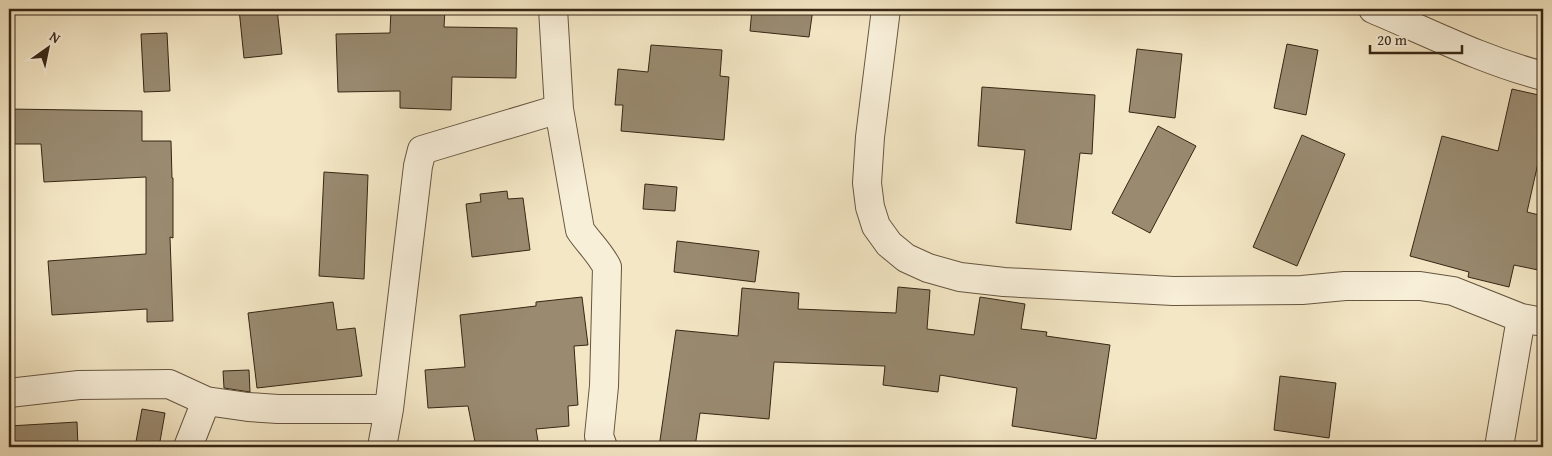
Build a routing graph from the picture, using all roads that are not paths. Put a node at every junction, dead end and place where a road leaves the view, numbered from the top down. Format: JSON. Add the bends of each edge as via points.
{"nodes":[{"id":1,"x":554,"y":9,"type":"edge"},
{"id":2,"x":886,"y":9,"type":"edge"},
{"id":3,"x":1373,"y":9,"type":"edge"},
{"id":4,"x":1543,"y":76,"type":"edge"},
{"id":5,"x":559,"y":109,"type":"junction"},
{"id":6,"x":1532,"y":320,"type":"edge"},
{"id":7,"x":9,"y":393,"type":"edge"},
{"id":8,"x":206,"y":401,"type":"junction"},
{"id":9,"x":389,"y":409,"type":"junction"},
{"id":10,"x":188,"y":447,"type":"edge"},
{"id":11,"x":382,"y":447,"type":"edge"},
{"id":12,"x":604,"y":447,"type":"edge"},
{"id":13,"x":1499,"y":447,"type":"edge"}],
"edges":[{"from":1,"to":5,"type":"street"},
{"from":2,"to":6,"type":"street","via":[[867,183],[876,226],[889,244],[906,258],[960,277],[1095,288],[1173,291],[1420,286],[1453,291]]},
{"from":3,"to":4,"type":"street","via":[[1468,52]]},
{"from":5,"to":9,"type":"street","via":[[422,150]]},
{"from":5,"to":12,"type":"street","via":[[580,230],[606,267],[604,386],[599,436]]},
{"from":6,"to":13,"type":"street"},
{"from":7,"to":8,"type":"street","via":[[79,385],[169,384]]},
{"from":8,"to":9,"type":"street","via":[[278,409]]},
{"from":8,"to":10,"type":"street"},
{"from":9,"to":11,"type":"street"}]}
